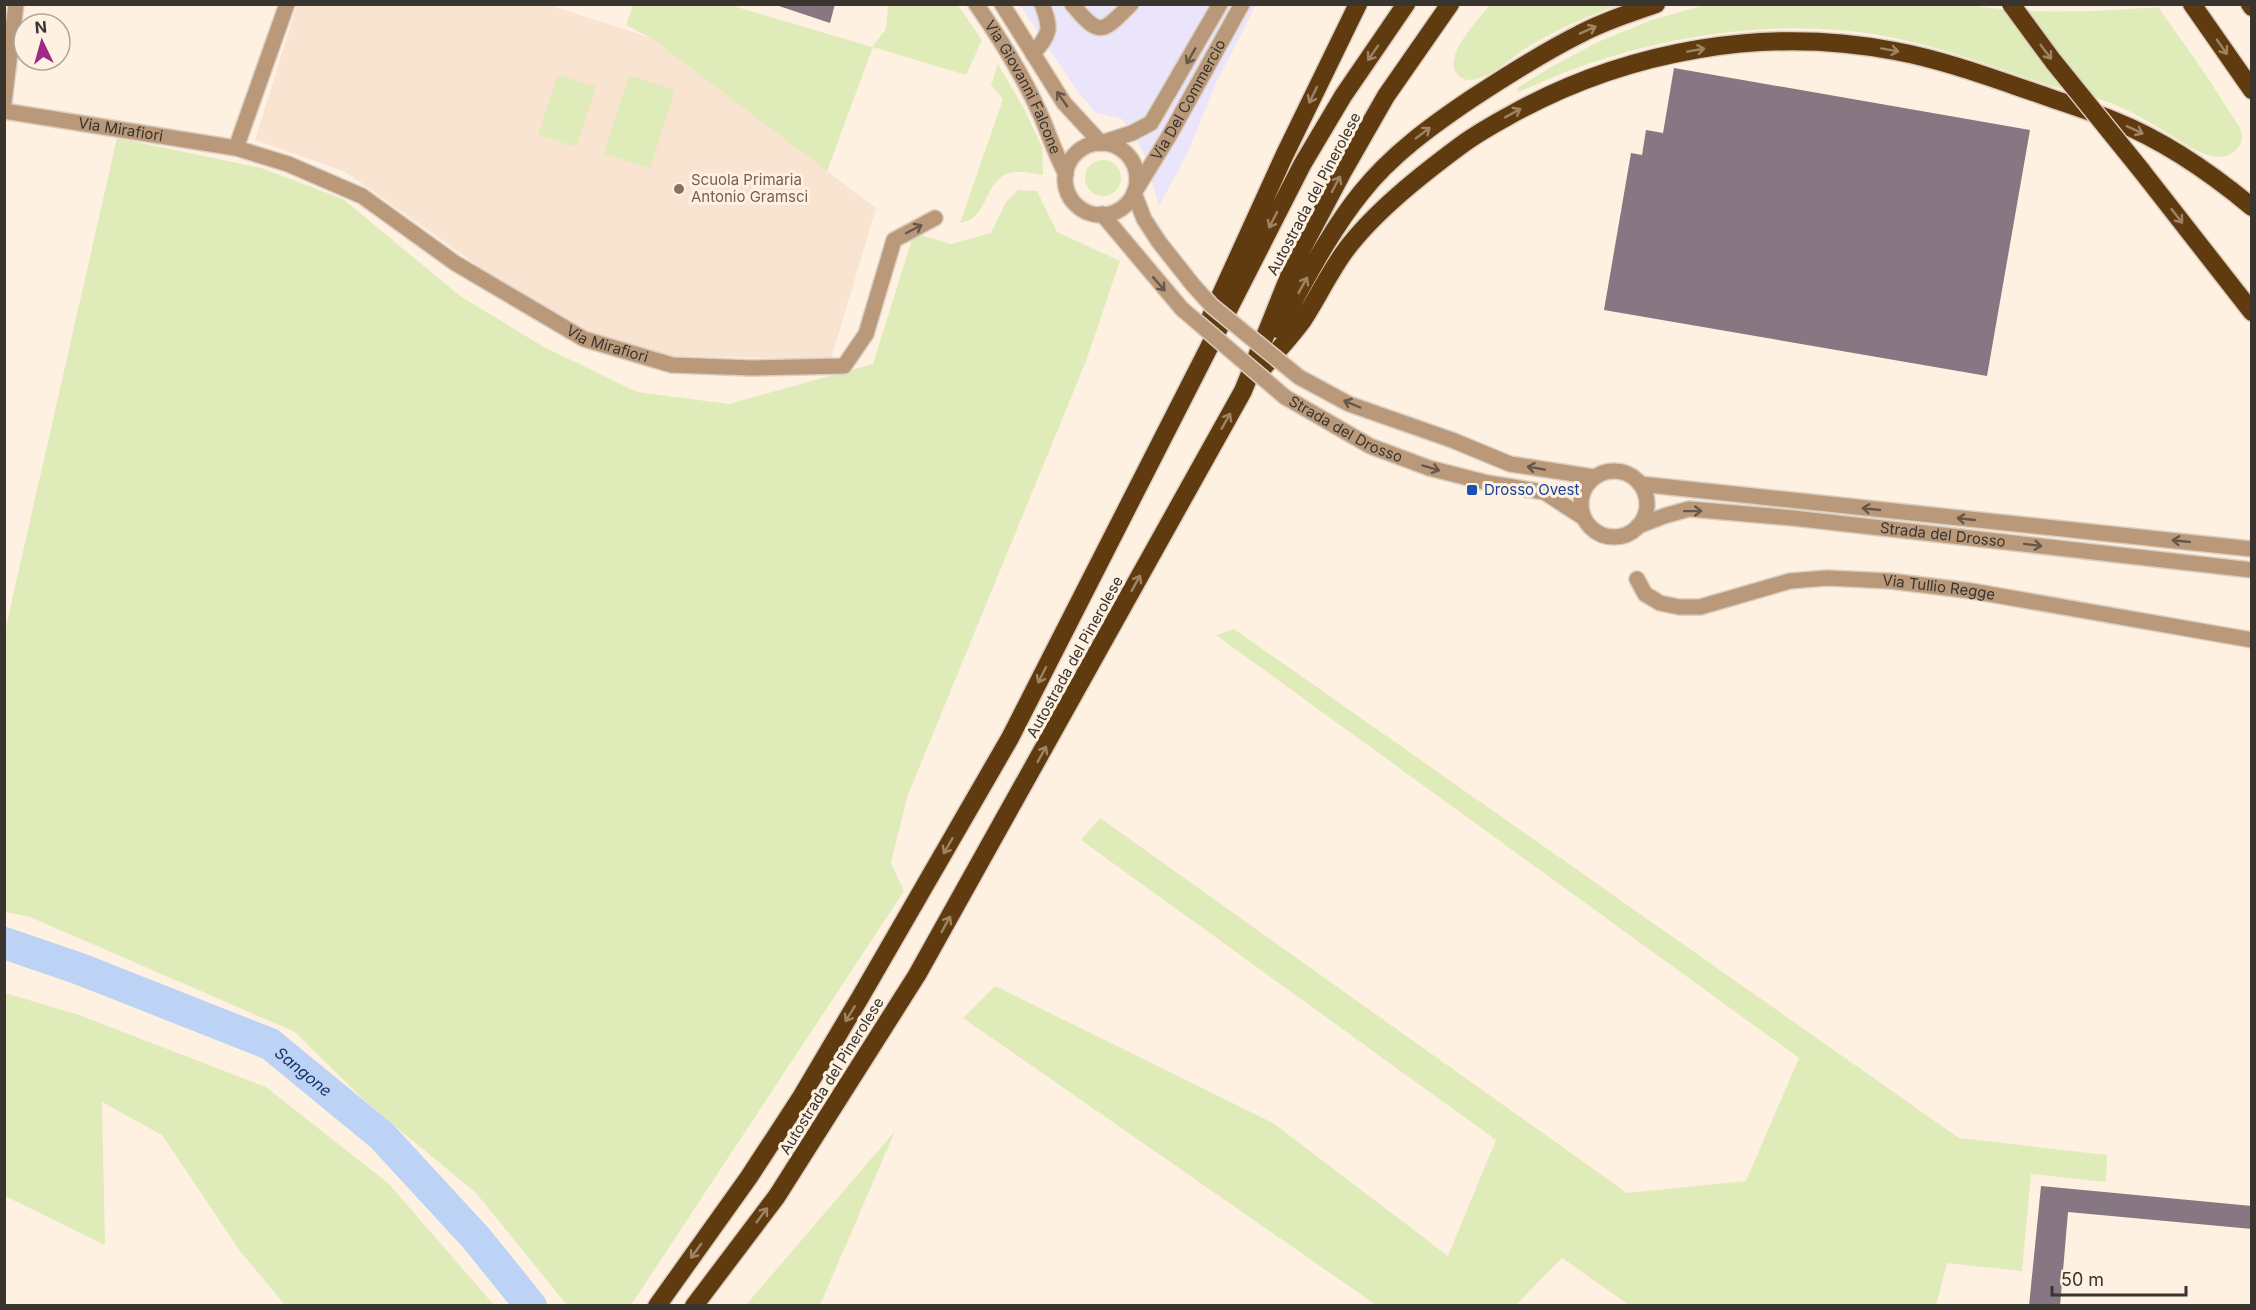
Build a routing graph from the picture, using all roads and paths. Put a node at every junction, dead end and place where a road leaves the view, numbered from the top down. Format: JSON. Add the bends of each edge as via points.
{"nodes":[{"id":1,"x":16,"y":4,"type":"edge"},
{"id":2,"x":287,"y":4,"type":"edge"},
{"id":3,"x":976,"y":4,"type":"edge"},
{"id":4,"x":1002,"y":4,"type":"edge"},
{"id":5,"x":1042,"y":4,"type":"edge"},
{"id":6,"x":1072,"y":4,"type":"edge"},
{"id":7,"x":1131,"y":4,"type":"edge"},
{"id":8,"x":1220,"y":4,"type":"edge"},
{"id":9,"x":1242,"y":4,"type":"edge"},
{"id":10,"x":1358,"y":4,"type":"edge"},
{"id":11,"x":1406,"y":4,"type":"edge"},
{"id":12,"x":1450,"y":4,"type":"edge"},
{"id":13,"x":1656,"y":4,"type":"edge"},
{"id":14,"x":2011,"y":4,"type":"edge"},
{"id":15,"x":2192,"y":4,"type":"edge"},
{"id":16,"x":1033,"y":54,"type":"junction"},
{"id":17,"x":2252,"y":90,"type":"edge"},
{"id":18,"x":4,"y":102,"type":"edge"},
{"id":19,"x":4,"y":111,"type":"edge"},
{"id":20,"x":1101,"y":143,"type":"junction"},
{"id":21,"x":236,"y":148,"type":"junction"},
{"id":22,"x":1066,"y":174,"type":"junction"},
{"id":23,"x":1134,"y":193,"type":"junction"},
{"id":24,"x":2252,"y":207,"type":"edge"},
{"id":25,"x":1102,"y":214,"type":"junction"},
{"id":26,"x":935,"y":218,"type":"dead end"},
{"id":27,"x":2252,"y":312,"type":"edge"},
{"id":28,"x":1243,"y":391,"type":"junction"},
{"id":29,"x":1146,"y":468,"type":"junction"},
{"id":30,"x":1594,"y":477,"type":"junction"},
{"id":31,"x":1640,"y":484,"type":"junction"},
{"id":32,"x":1584,"y":518,"type":"junction"},
{"id":33,"x":1638,"y":526,"type":"junction"},
{"id":34,"x":2245,"y":548,"type":"edge"},
{"id":35,"x":2247,"y":569,"type":"edge"},
{"id":36,"x":1638,"y":579,"type":"dead end"},
{"id":37,"x":2252,"y":640,"type":"edge"},
{"id":38,"x":657,"y":1305,"type":"edge"},
{"id":39,"x":694,"y":1305,"type":"edge"}],
"edges":[{"from":1,"to":18,"type":"street"},
{"from":2,"to":21,"type":"street"},
{"from":3,"to":22,"type":"street","name":"Via Giovanni Falcone","via":[[1041,117]]},
{"from":4,"to":16,"type":"street","name":"Via Giovanni Falcone"},
{"from":5,"to":16,"type":"street","via":[[1048,36]]},
{"from":6,"to":7,"type":"street","via":[[1091,26],[1099,28],[1110,25]]},
{"from":8,"to":20,"type":"street","name":"Via Del Commercio","one_way":true,"via":[[1151,123],[1132,134]]},
{"from":9,"to":23,"type":"street","name":"Via Del Commercio"},
{"from":10,"to":29,"type":"highway","one_way":true,"via":[[1252,225]]},
{"from":11,"to":29,"type":"highway","name":"Autostrada del Pinerolese","one_way":true,"via":[[1302,165]]},
{"from":28,"to":12,"type":"highway","name":"Autostrada del Pinerolese","one_way":true,"via":[[1294,264],[1342,173],[1386,96]]},
{"from":28,"to":13,"type":"highway","one_way":true,"via":[[1341,220],[1398,154],[1454,111],[1550,50],[1603,23]]},
{"from":14,"to":27,"type":"highway","one_way":true,"bridge":true},
{"from":15,"to":17,"type":"highway","one_way":true},
{"from":20,"to":16,"type":"street","name":"Via Giovanni Falcone","one_way":true,"via":[[1064,103]]},
{"from":19,"to":21,"type":"street","name":"Via Mirafiori"},
{"from":20,"to":22,"type":"street","name":"Via Giovanni Falcone","via":[[1077,152]]},
{"from":20,"to":23,"type":"street","name":"Via Giovanni Falcone","via":[[1114,145],[1132,161],[1137,183]]},
{"from":21,"to":26,"type":"street","name":"Via Mirafiori","one_way":true,"via":[[288,164],[362,196],[455,262],[584,339],[672,365],[844,366],[866,334],[894,240]]},
{"from":22,"to":25,"type":"street","name":"Via Giovanni Falcone","via":[[1067,190],[1077,205]]},
{"from":23,"to":25,"type":"street","via":[[1121,208]]},
{"from":30,"to":23,"type":"street","name":"Strada del Drosso","one_way":true,"bridge":true,"via":[[1510,464],[1349,404],[1299,377],[1212,306],[1193,285],[1144,219]]},
{"from":28,"to":24,"type":"highway","one_way":true,"via":[[1302,322],[1347,249],[1398,196],[1463,143],[1574,83],[1646,60],[1699,49],[1776,41],[1817,42],[1924,57],[2126,126],[2178,154]]},
{"from":25,"to":32,"type":"street","name":"Strada del Drosso","one_way":true,"bridge":true,"via":[[1182,309],[1285,397],[1370,446],[1429,468],[1544,492]]},
{"from":39,"to":28,"type":"highway","name":"Autostrada del Pinerolese","one_way":true,"via":[[777,1196],[917,975]]},
{"from":29,"to":38,"type":"highway","name":"Autostrada del Pinerolese","one_way":true,"via":[[1010,738],[861,996],[749,1177]]},
{"from":30,"to":31,"type":"street","via":[[1603,472],[1623,472]]},
{"from":30,"to":32,"type":"street","via":[[1582,493]]},
{"from":31,"to":33,"type":"street","via":[[1646,510]]},
{"from":34,"to":31,"type":"street","name":"Strada del Drosso","one_way":true},
{"from":32,"to":33,"type":"street","via":[[1595,531],[1612,537]]},
{"from":33,"to":35,"type":"street","name":"Strada del Drosso","one_way":true,"via":[[1689,509]]},
{"from":36,"to":37,"type":"street","name":"Via Tullio Regge","via":[[1645,594],[1660,603],[1679,607],[1700,607],[1790,581],[1890,581],[1972,591]]}]}
